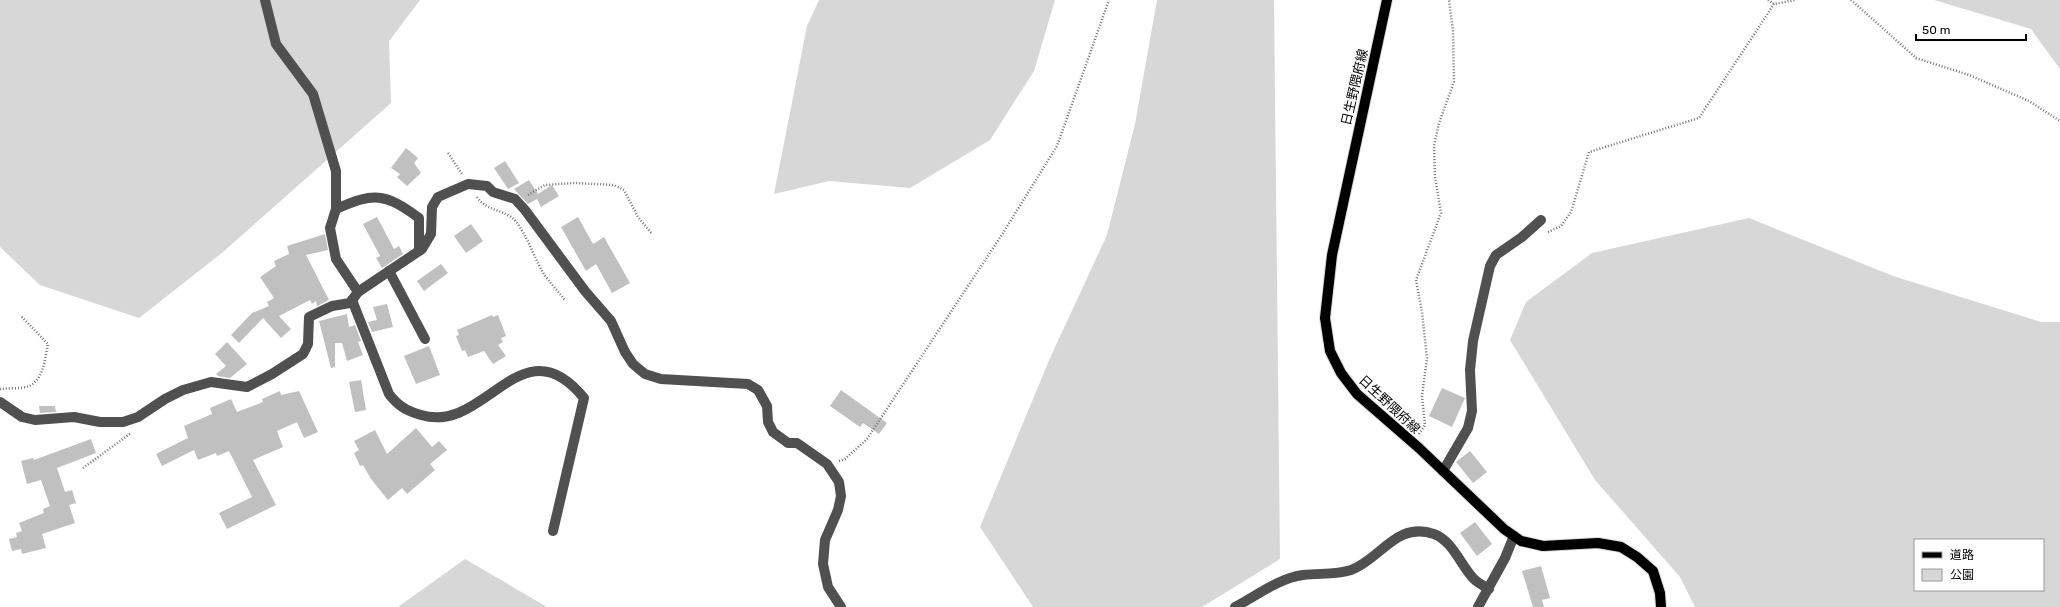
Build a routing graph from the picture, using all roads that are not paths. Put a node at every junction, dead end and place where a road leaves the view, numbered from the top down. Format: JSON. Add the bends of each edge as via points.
{"nodes":[{"id":1,"x":265,"y":0,"type":"edge"},
{"id":2,"x":1387,"y":0,"type":"edge"},
{"id":3,"x":336,"y":209,"type":"junction"},
{"id":4,"x":1541,"y":220,"type":"dead end"},
{"id":5,"x":420,"y":251,"type":"junction"},
{"id":6,"x":389,"y":271,"type":"junction"},
{"id":7,"x":358,"y":292,"type":"junction"},
{"id":8,"x":352,"y":300,"type":"junction"},
{"id":9,"x":425,"y":339,"type":"dead end"},
{"id":10,"x":0,"y":402,"type":"edge"},
{"id":11,"x":1443,"y":471,"type":"junction"},
{"id":12,"x":553,"y":531,"type":"dead end"},
{"id":13,"x":1514,"y":536,"type":"junction"},
{"id":14,"x":1489,"y":589,"type":"junction"},
{"id":15,"x":841,"y":607,"type":"edge"},
{"id":16,"x":1235,"y":607,"type":"edge"},
{"id":17,"x":1478,"y":607,"type":"edge"},
{"id":18,"x":1662,"y":607,"type":"edge"}],
"edges":[{"from":1,"to":3,"type":"street","via":[[276,44],[313,94],[336,172]]},
{"from":2,"to":11,"type":"main road","name":"日生野隈府線","via":[[1332,255],[1325,318],[1330,351],[1341,373],[1357,394]]},
{"from":3,"to":5,"type":"street","via":[[372,196],[392,201],[419,218]]},
{"from":3,"to":7,"type":"street","via":[[330,228],[336,258]]},
{"from":4,"to":11,"type":"street","via":[[1496,255],[1490,266],[1473,341],[1468,428]]},
{"from":5,"to":6,"type":"street"},
{"from":5,"to":15,"type":"street","via":[[431,234],[432,207],[438,197],[468,184],[486,186],[493,192],[515,198],[585,291],[612,321],[629,358],[644,374],[661,378],[748,384],[758,390],[773,432],[788,443],[797,443],[827,464],[839,482],[841,496],[825,540],[823,564],[828,587]]},
{"from":6,"to":7,"type":"street"},
{"from":6,"to":9,"type":"street"},
{"from":7,"to":8,"type":"street"},
{"from":8,"to":10,"type":"street","via":[[350,303],[332,306],[309,317],[308,344],[303,354],[247,387],[211,382],[183,390],[138,418],[123,422],[100,422],[74,417],[35,420],[22,417]]},
{"from":8,"to":12,"type":"street","via":[[389,394],[398,405],[410,412],[431,418],[448,417],[470,408],[522,374],[536,371],[554,373],[571,383],[584,398]]},
{"from":11,"to":13,"type":"main road","name":"日生野隈府線"},
{"from":13,"to":14,"type":"street"},
{"from":13,"to":18,"type":"main road","name":"日生野隈府線","via":[[1521,541],[1543,546],[1598,543],[1621,547],[1637,556],[1653,571]]},
{"from":14,"to":16,"type":"street","via":[[1474,578],[1453,549],[1434,534],[1412,532],[1393,539],[1352,570],[1303,575],[1283,581]]},
{"from":14,"to":17,"type":"street"}]}
